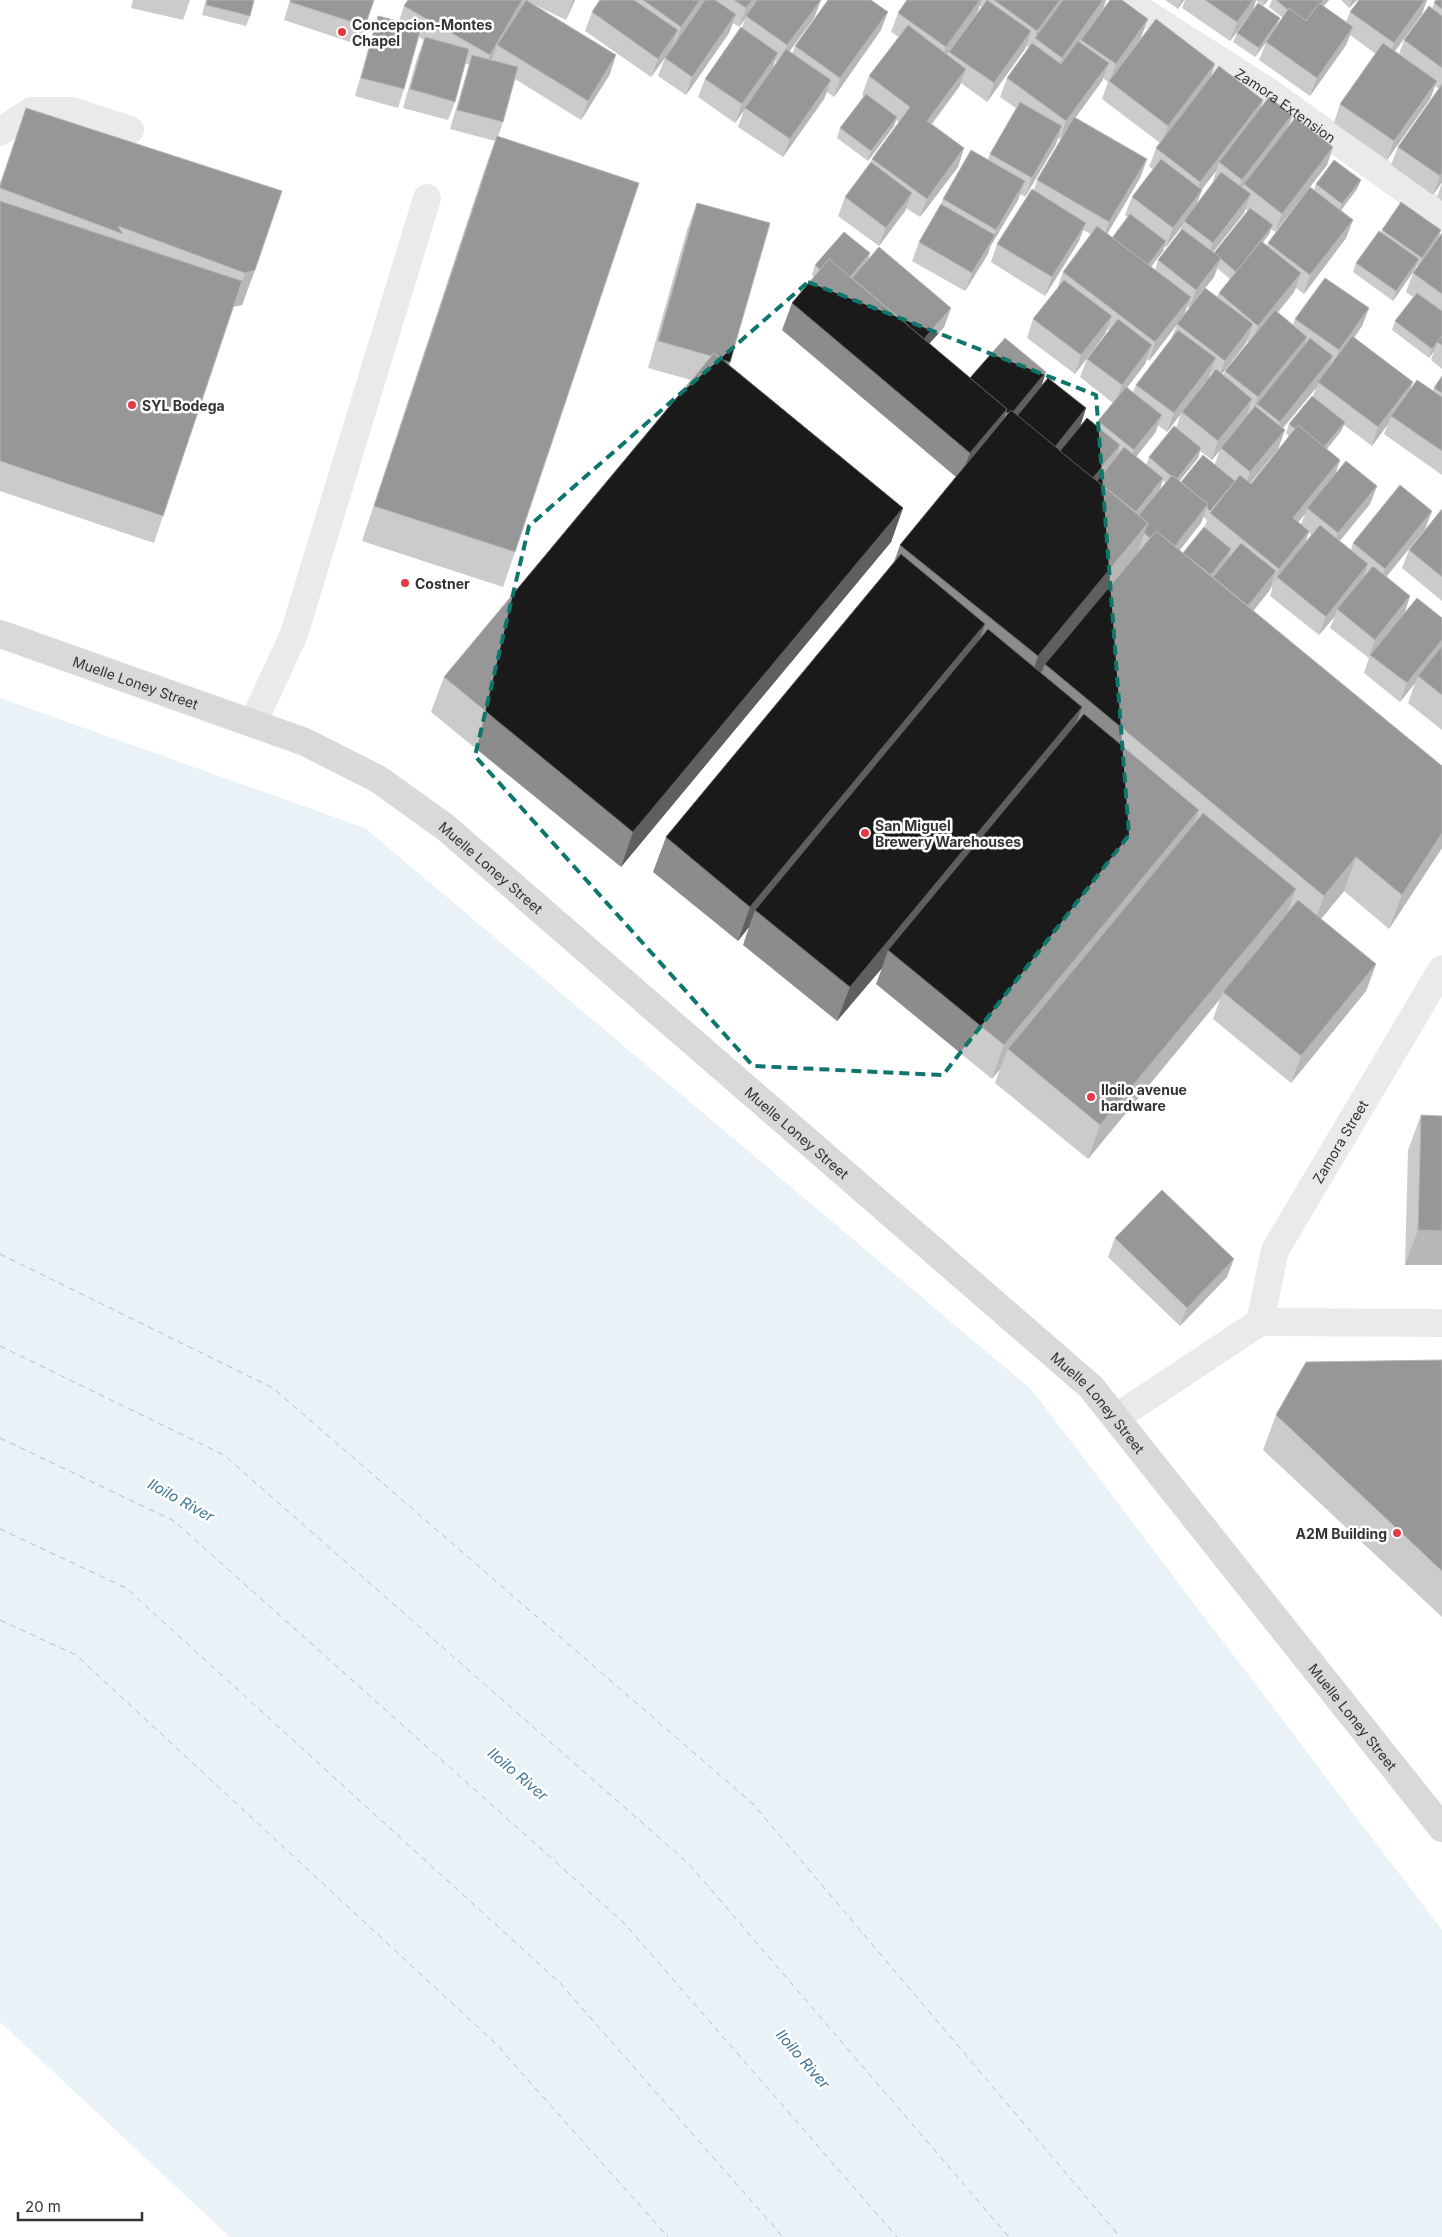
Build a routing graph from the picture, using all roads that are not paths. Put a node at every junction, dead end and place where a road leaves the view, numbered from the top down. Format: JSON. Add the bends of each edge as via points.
{"nodes":[{"id":1,"x":1125,"y":0,"type":"edge"},
{"id":2,"x":130,"y":130,"type":"dead end"},
{"id":3,"x":0,"y":132,"type":"edge"},
{"id":4,"x":427,"y":198,"type":"dead end"},
{"id":5,"x":1442,"y":216,"type":"edge"},
{"id":6,"x":0,"y":634,"type":"edge"},
{"id":7,"x":253,"y":723,"type":"junction"},
{"id":8,"x":1442,"y":969,"type":"edge"},
{"id":9,"x":1260,"y":1322,"type":"junction"},
{"id":10,"x":1442,"y":1323,"type":"edge"},
{"id":11,"x":1117,"y":1418,"type":"junction"},
{"id":12,"x":1442,"y":1828,"type":"edge"}],
"edges":[{"from":1,"to":5,"type":"street","name":"Zamora Extension","via":[[1266,90]]},
{"from":2,"to":3,"type":"street","via":[[72,110],[31,111]]},
{"from":4,"to":7,"type":"street","via":[[294,634]]},
{"from":6,"to":7,"type":"main road","name":"Muelle Loney Street"},
{"from":7,"to":11,"type":"main road","name":"Muelle Loney Street","via":[[305,742],[378,779],[445,827],[1091,1387]]},
{"from":8,"to":9,"type":"street","name":"Zamora Street","via":[[1275,1250]]},
{"from":9,"to":10,"type":"street"},
{"from":9,"to":11,"type":"street"},
{"from":11,"to":12,"type":"main road","name":"Muelle Loney Street"}]}
